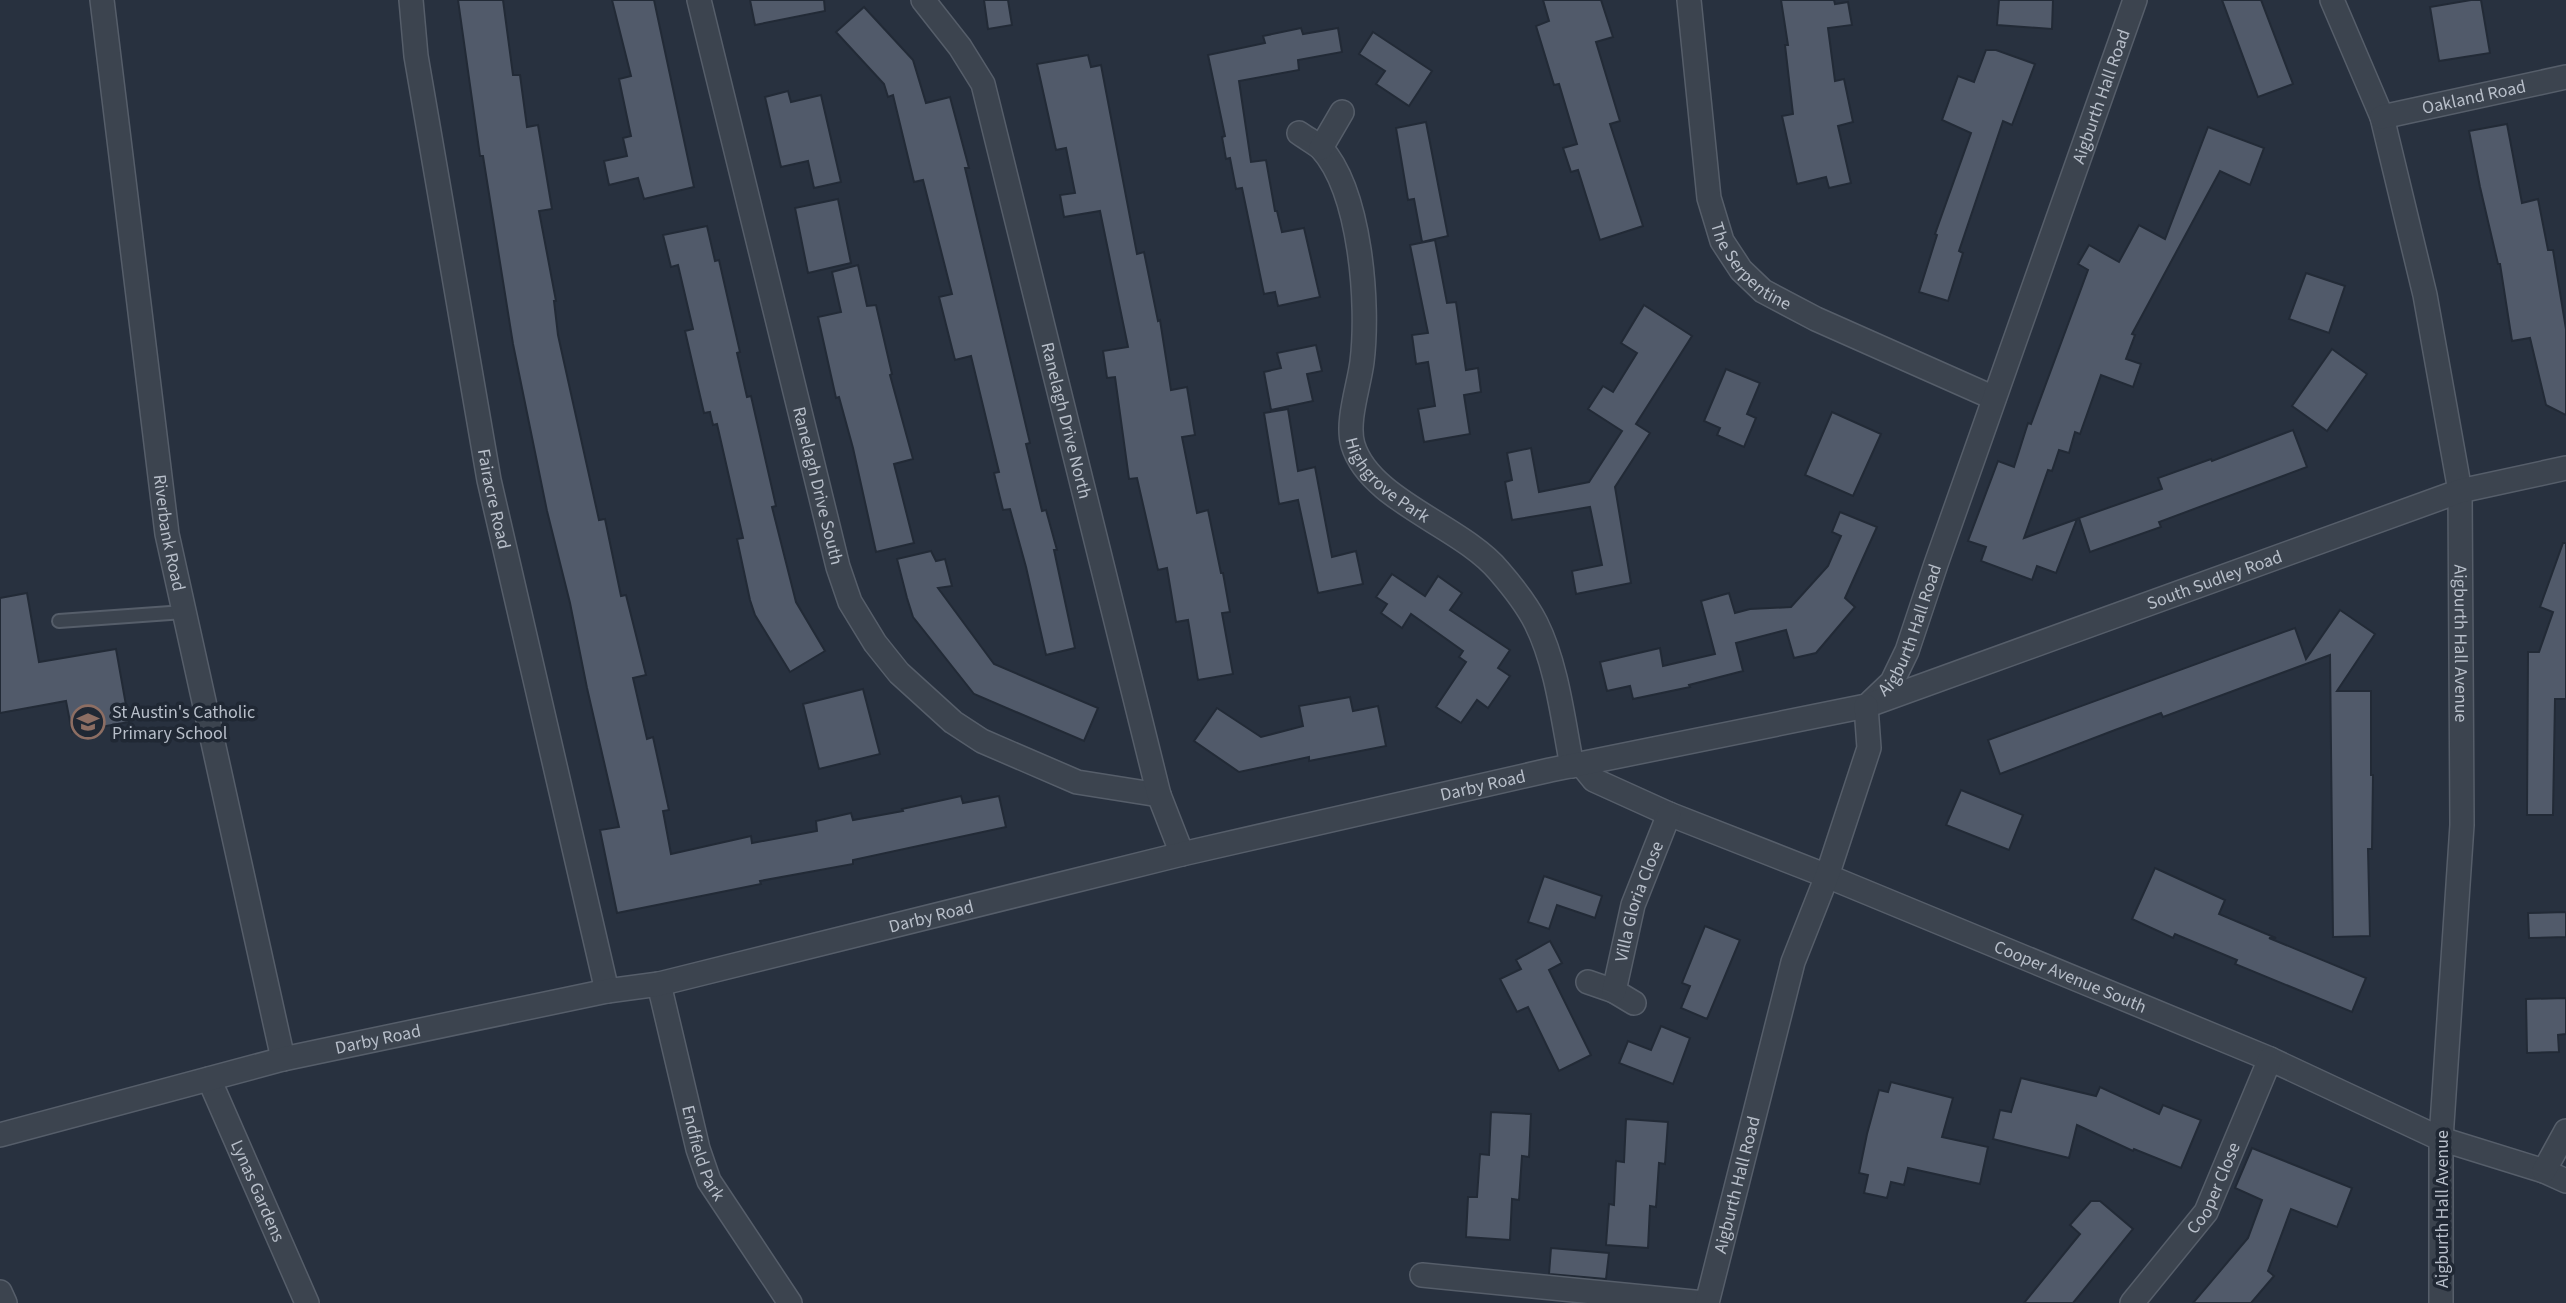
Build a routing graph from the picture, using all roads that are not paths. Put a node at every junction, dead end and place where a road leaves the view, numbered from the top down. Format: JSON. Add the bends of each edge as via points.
{"nodes":[{"id":1,"x":102,"y":0,"type":"edge"},
{"id":2,"x":411,"y":0,"type":"edge"},
{"id":3,"x":699,"y":0,"type":"edge"},
{"id":4,"x":923,"y":0,"type":"edge"},
{"id":5,"x":1689,"y":0,"type":"edge"},
{"id":6,"x":2134,"y":0,"type":"edge"},
{"id":7,"x":2332,"y":0,"type":"edge"},
{"id":8,"x":2566,"y":76,"type":"edge"},
{"id":9,"x":1342,"y":112,"type":"dead end"},
{"id":10,"x":2382,"y":117,"type":"junction"},
{"id":11,"x":1299,"y":134,"type":"dead end"},
{"id":12,"x":1321,"y":148,"type":"junction"},
{"id":13,"x":1994,"y":398,"type":"junction"},
{"id":14,"x":2566,"y":468,"type":"edge"},
{"id":15,"x":2460,"y":491,"type":"junction"},
{"id":16,"x":184,"y":612,"type":"junction"},
{"id":17,"x":59,"y":621,"type":"dead end"},
{"id":18,"x":1866,"y":706,"type":"junction"},
{"id":19,"x":1577,"y":765,"type":"junction"},
{"id":20,"x":1159,"y":795,"type":"junction"},
{"id":21,"x":1669,"y":814,"type":"junction"},
{"id":22,"x":1182,"y":854,"type":"junction"},
{"id":23,"x":1827,"y":876,"type":"junction"},
{"id":24,"x":1588,"y":982,"type":"dead end"},
{"id":25,"x":659,"y":984,"type":"junction"},
{"id":26,"x":607,"y":991,"type":"junction"},
{"id":27,"x":283,"y":1059,"type":"junction"},
{"id":28,"x":2270,"y":1059,"type":"junction"},
{"id":29,"x":209,"y":1079,"type":"junction"},
{"id":30,"x":2566,"y":1131,"type":"edge"},
{"id":31,"x":0,"y":1135,"type":"edge"},
{"id":32,"x":2441,"y":1139,"type":"junction"},
{"id":33,"x":2544,"y":1171,"type":"junction"},
{"id":34,"x":2566,"y":1181,"type":"edge"},
{"id":35,"x":1422,"y":1275,"type":"dead end"},
{"id":36,"x":0,"y":1292,"type":"edge"},
{"id":37,"x":5,"y":1303,"type":"edge"},
{"id":38,"x":307,"y":1303,"type":"edge"},
{"id":39,"x":790,"y":1303,"type":"edge"},
{"id":40,"x":1706,"y":1303,"type":"edge"},
{"id":41,"x":2132,"y":1303,"type":"edge"},
{"id":42,"x":2441,"y":1303,"type":"edge"}],
"edges":[{"from":1,"to":16,"type":"street","name":"Riverbank Road","via":[[167,534]]},
{"from":2,"to":26,"type":"street","name":"Fairacre Road","via":[[416,57],[489,480]]},
{"from":3,"to":20,"type":"street","name":"Ranelagh Drive South","via":[[850,602],[899,673],[953,722],[982,741],[1077,782]]},
{"from":4,"to":20,"type":"street","name":"Ranelagh Drive North","via":[[983,84]]},
{"from":5,"to":13,"type":"street","name":"The Serpentine","via":[[1709,198],[1722,241],[1741,270],[1763,291],[1816,319]]},
{"from":6,"to":13,"type":"street","name":"Aigburth Hall Road"},
{"from":7,"to":10,"type":"street","name":"Aigburth Hall Avenue"},
{"from":8,"to":10,"type":"street","name":"Oakland Road"},
{"from":9,"to":12,"type":"street"},
{"from":10,"to":15,"type":"street","name":"Aigburth Hall Avenue","via":[[2425,295]]},
{"from":11,"to":12,"type":"street","name":"Highgrove Park"},
{"from":12,"to":19,"type":"street","name":"Highgrove Park","via":[[1346,189],[1357,242],[1364,313],[1352,444],[1380,486],[1449,530],[1498,569],[1536,622]]},
{"from":13,"to":18,"type":"street","name":"Aigburth Hall Road","via":[[1907,652],[1892,682]]},
{"from":14,"to":15,"type":"street","name":"South Sudley Road"},
{"from":15,"to":18,"type":"street","name":"South Sudley Road"},
{"from":15,"to":32,"type":"street","name":"Aigburth Hall Avenue","via":[[2462,825]]},
{"from":16,"to":17,"type":"lane"},
{"from":16,"to":27,"type":"street","name":"Riverbank Road"},
{"from":18,"to":19,"type":"street","name":"Darby Road"},
{"from":18,"to":23,"type":"street","name":"Aigburth Hall Road","via":[[1869,748]]},
{"from":19,"to":21,"type":"street","name":"Cooper Avenue South","via":[[1594,780]]},
{"from":19,"to":22,"type":"street","name":"Darby Road"},
{"from":20,"to":22,"type":"street","name":"Ranelagh Drive North"},
{"from":21,"to":23,"type":"street","name":"Cooper Avenue South"},
{"from":21,"to":24,"type":"street","name":"Villa Gloria Close","via":[[1633,905],[1624,997]]},
{"from":22,"to":25,"type":"street","name":"Darby Road"},
{"from":23,"to":28,"type":"street","name":"Cooper Avenue South"},
{"from":23,"to":40,"type":"street","name":"Aigburth Hall Road","via":[[1793,962]]},
{"from":25,"to":26,"type":"street","name":"Darby Road"},
{"from":25,"to":39,"type":"street","name":"Endfield Park","via":[[709,1181]]},
{"from":26,"to":27,"type":"street","name":"Darby Road"},
{"from":27,"to":29,"type":"street","name":"Darby Road"},
{"from":28,"to":32,"type":"street","name":"Cooper Avenue South"},
{"from":28,"to":41,"type":"street","name":"Cooper Close","via":[[2206,1212]]},
{"from":29,"to":31,"type":"street","name":"Darby Road"},
{"from":29,"to":38,"type":"street","name":"Lynas Gardens"},
{"from":30,"to":33,"type":"street"},
{"from":32,"to":33,"type":"street","name":"Cooper Avenue South"},
{"from":32,"to":42,"type":"street","name":"Aigburth Hall Avenue"},
{"from":33,"to":34,"type":"street","name":"Cooper Avenue South"},
{"from":35,"to":40,"type":"street","name":"Aigburth Hall Road"},
{"from":36,"to":37,"type":"street"}]}
